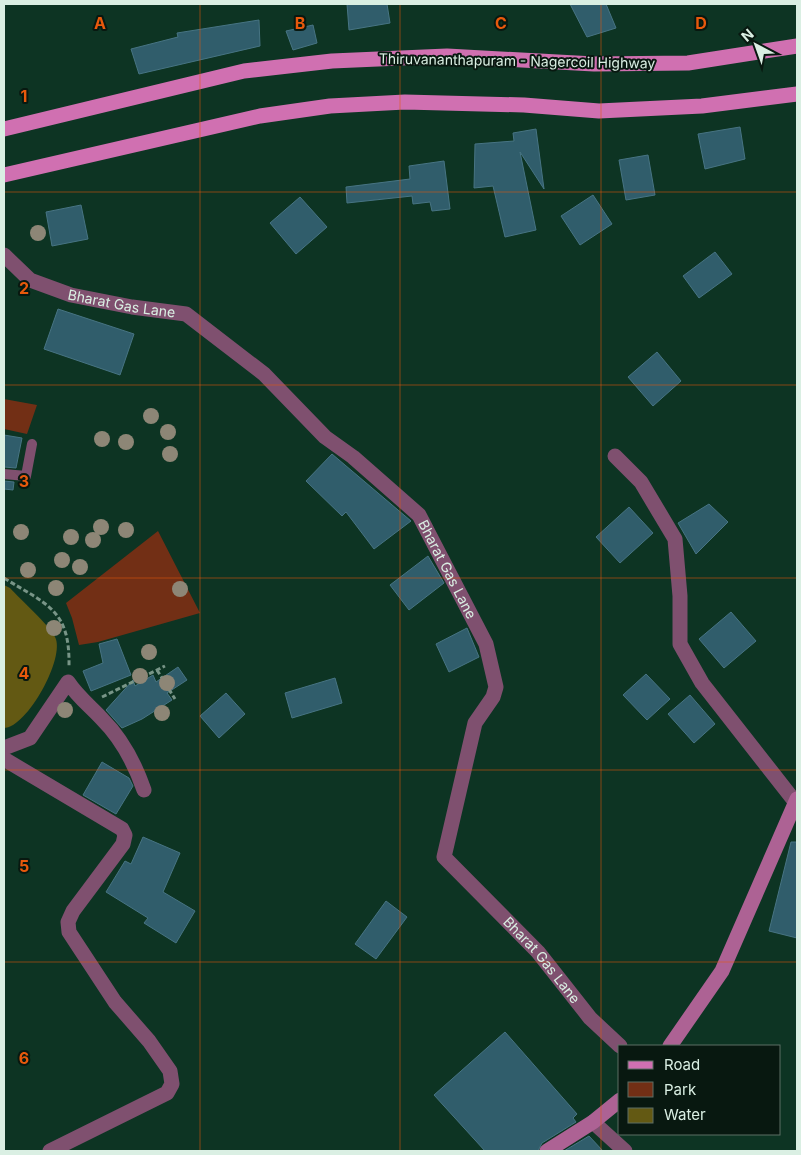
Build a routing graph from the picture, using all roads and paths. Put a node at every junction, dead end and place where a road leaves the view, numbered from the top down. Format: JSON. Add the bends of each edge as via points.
{"nodes":[{"id":1,"x":797,"y":46,"type":"edge"},
{"id":2,"x":797,"y":94,"type":"edge"},
{"id":3,"x":4,"y":129,"type":"edge"},
{"id":4,"x":4,"y":175,"type":"edge"},
{"id":5,"x":4,"y":255,"type":"edge"},
{"id":6,"x":32,"y":444,"type":"dead end"},
{"id":7,"x":615,"y":456,"type":"dead end"},
{"id":8,"x":4,"y":474,"type":"edge"},
{"id":9,"x":4,"y":578,"type":"edge"},
{"id":10,"x":165,"y":666,"type":"dead end"},
{"id":11,"x":157,"y":670,"type":"junction"},
{"id":12,"x":68,"y":682,"type":"junction"},
{"id":13,"x":59,"y":696,"type":"junction"},
{"id":14,"x":79,"y":698,"type":"junction"},
{"id":15,"x":176,"y":699,"type":"dead end"},
{"id":16,"x":4,"y":748,"type":"edge"},
{"id":17,"x":5,"y":765,"type":"edge"},
{"id":18,"x":144,"y":790,"type":"dead end"},
{"id":19,"x":797,"y":801,"type":"edge"},
{"id":20,"x":619,"y":1045,"type":"edge"},
{"id":21,"x":671,"y":1045,"type":"edge"},
{"id":22,"x":618,"y":1102,"type":"edge"},
{"id":23,"x":593,"y":1122,"type":"junction"},
{"id":24,"x":50,"y":1151,"type":"edge"},
{"id":25,"x":547,"y":1151,"type":"edge"},
{"id":26,"x":625,"y":1151,"type":"edge"}],
"edges":[{"from":1,"to":3,"type":"main road","name":"Thiruvananthapuram - Nagercoil Highway","via":[[678,63],[594,64],[447,56],[332,60],[244,72]]},
{"from":2,"to":4,"type":"main road","via":[[702,106],[599,111],[524,105],[404,102],[330,106],[250,118]]},
{"from":5,"to":20,"type":"street","name":"Bharat Gas Lane","via":[[30,280],[71,295],[186,314],[264,374],[325,437],[419,514],[486,644],[496,687],[475,723],[444,857],[538,952],[590,1018]]},
{"from":6,"to":8,"type":"lane","via":[[26,476]]},
{"from":7,"to":19,"type":"street","via":[[642,482],[675,539],[680,644],[702,683]]},
{"from":9,"to":12,"type":"path","via":[[41,601],[61,619],[69,643]]},
{"from":10,"to":11,"type":"path"},
{"from":11,"to":14,"type":"path","via":[[93,702]]},
{"from":11,"to":15,"type":"path"},
{"from":12,"to":13,"type":"street"},
{"from":12,"to":14,"type":"street"},
{"from":13,"to":14,"type":"street"},
{"from":13,"to":16,"type":"street","via":[[30,738]]},
{"from":14,"to":18,"type":"street","via":[[103,720],[120,742],[135,766]]},
{"from":17,"to":24,"type":"street","via":[[122,829],[125,835],[123,844],[73,912],[68,922],[69,932],[114,1002],[149,1041],[170,1071],[172,1084],[167,1093]]},
{"from":19,"to":21,"type":"main road","via":[[722,971]]},
{"from":22,"to":23,"type":"main road"},
{"from":23,"to":25,"type":"main road"},
{"from":23,"to":26,"type":"street"}]}
